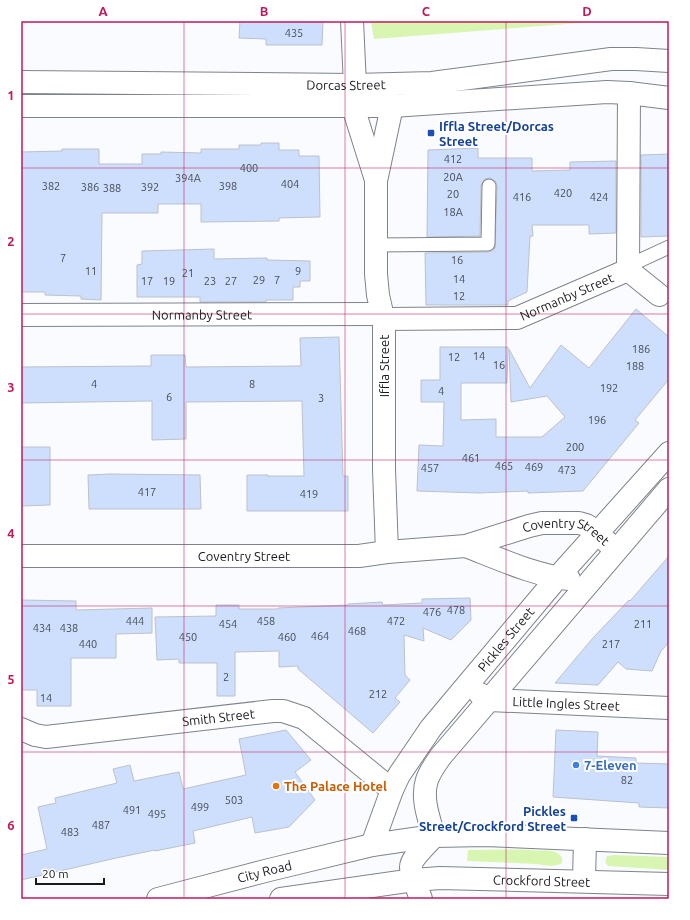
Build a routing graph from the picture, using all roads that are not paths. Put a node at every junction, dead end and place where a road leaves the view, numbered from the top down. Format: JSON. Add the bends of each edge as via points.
{"nodes":[{"id":1,"x":352,"y":21,"type":"edge"},
{"id":2,"x":669,"y":61,"type":"edge"},
{"id":3,"x":21,"y":82,"type":"edge"},
{"id":4,"x":355,"y":85,"type":"junction"},
{"id":5,"x":629,"y":93,"type":"junction"},
{"id":6,"x":669,"y":98,"type":"edge"},
{"id":7,"x":21,"y":106,"type":"edge"},
{"id":8,"x":392,"y":106,"type":"junction"},
{"id":9,"x":353,"y":107,"type":"junction"},
{"id":10,"x":376,"y":181,"type":"junction"},
{"id":11,"x":489,"y":186,"type":"dead end"},
{"id":12,"x":376,"y":245,"type":"junction"},
{"id":13,"x":669,"y":247,"type":"edge"},
{"id":14,"x":628,"y":268,"type":"junction"},
{"id":15,"x":659,"y":295,"type":"dead end"},
{"id":16,"x":21,"y":315,"type":"edge"},
{"id":17,"x":383,"y":316,"type":"junction"},
{"id":18,"x":669,"y":453,"type":"edge"},
{"id":19,"x":669,"y":489,"type":"edge"},
{"id":20,"x":597,"y":533,"type":"junction"},
{"id":21,"x":466,"y":546,"type":"junction"},
{"id":22,"x":616,"y":550,"type":"junction"},
{"id":23,"x":387,"y":552,"type":"junction"},
{"id":24,"x":21,"y":556,"type":"edge"},
{"id":25,"x":557,"y":578,"type":"junction"},
{"id":26,"x":589,"y":581,"type":"junction"},
{"id":27,"x":467,"y":686,"type":"junction"},
{"id":28,"x":489,"y":700,"type":"junction"},
{"id":29,"x":669,"y":708,"type":"edge"},
{"id":30,"x":21,"y":729,"type":"edge"},
{"id":31,"x":392,"y":790,"type":"junction"},
{"id":32,"x":434,"y":836,"type":"junction"},
{"id":33,"x":585,"y":839,"type":"junction"},
{"id":34,"x":669,"y":844,"type":"edge"},
{"id":35,"x":372,"y":845,"type":"junction"},
{"id":36,"x":584,"y":881,"type":"junction"},
{"id":37,"x":669,"y":884,"type":"edge"},
{"id":38,"x":417,"y":889,"type":"edge"},
{"id":39,"x":158,"y":899,"type":"edge"},
{"id":40,"x":281,"y":899,"type":"edge"}],
"edges":[{"from":1,"to":4,"type":"street"},
{"from":2,"to":4,"type":"street","name":"Dorcas Street","via":[[611,59],[432,83]]},
{"from":3,"to":4,"type":"street","name":"Dorcas Street"},
{"from":5,"to":6,"type":"street","name":"Dorcas Street"},
{"from":5,"to":8,"type":"street","name":"Dorcas Street","via":[[583,93]]},
{"from":5,"to":14,"type":"street","name":"Normanby Street"},
{"from":7,"to":9,"type":"street","name":"Dorcas Street"},
{"from":8,"to":9,"type":"street","name":"Dorcas Street"},
{"from":8,"to":10,"type":"street","name":"Iffla Street"},
{"from":9,"to":10,"type":"street","name":"Iffla Street"},
{"from":10,"to":12,"type":"street","name":"Iffla Street"},
{"from":11,"to":12,"type":"lane","via":[[488,244]]},
{"from":12,"to":17,"type":"street","name":"Iffla Street","via":[[377,290]]},
{"from":13,"to":14,"type":"lane"},
{"from":14,"to":15,"type":"street","name":"Normanby Street"},
{"from":14,"to":17,"type":"street","name":"Normanby Street","via":[[517,318]]},
{"from":16,"to":17,"type":"street","name":"Normanby Street"},
{"from":17,"to":23,"type":"street","name":"Iffla Street"},
{"from":18,"to":20,"type":"street","name":"Pickles Street"},
{"from":19,"to":22,"type":"street","name":"Pickles Street"},
{"from":20,"to":21,"type":"street","name":"Coventry Street","via":[[579,523],[542,523]]},
{"from":20,"to":22,"type":"street","name":"Coventry Street"},
{"from":20,"to":25,"type":"street","name":"Pickles Street"},
{"from":21,"to":23,"type":"street","name":"Coventry Street"},
{"from":21,"to":25,"type":"street","name":"Coventry Street"},
{"from":22,"to":26,"type":"street","name":"Pickles Street"},
{"from":23,"to":24,"type":"street","name":"Coventry Street","via":[[359,556],[316,557]]},
{"from":25,"to":26,"type":"street","name":"Coventry Street"},
{"from":25,"to":27,"type":"street","name":"Pickles Street"},
{"from":26,"to":28,"type":"street","name":"Pickles Street"},
{"from":27,"to":28,"type":"street","name":"Little Ingles Street"},
{"from":27,"to":31,"type":"street","name":"Pickles Street","via":[[431,728]]},
{"from":28,"to":29,"type":"street","name":"Little Ingles Street"},
{"from":28,"to":32,"type":"street","name":"Pickles Street","via":[[451,743],[427,780],[425,801]]},
{"from":30,"to":31,"type":"street","name":"Smith Street","via":[[46,737],[283,711],[304,718]]},
{"from":31,"to":35,"type":"street","name":"Pickles Street"},
{"from":32,"to":33,"type":"street","via":[[485,835]]},
{"from":32,"to":35,"type":"street"},
{"from":32,"to":38,"type":"street","via":[[412,863],[411,871]]},
{"from":33,"to":34,"type":"street"},
{"from":33,"to":36,"type":"street"},
{"from":35,"to":39,"type":"street","name":"City Road"},
{"from":36,"to":37,"type":"street","name":"Crockford Street"},
{"from":36,"to":38,"type":"street","name":"Crockford Street","via":[[448,878]]},
{"from":38,"to":40,"type":"street"}]}
